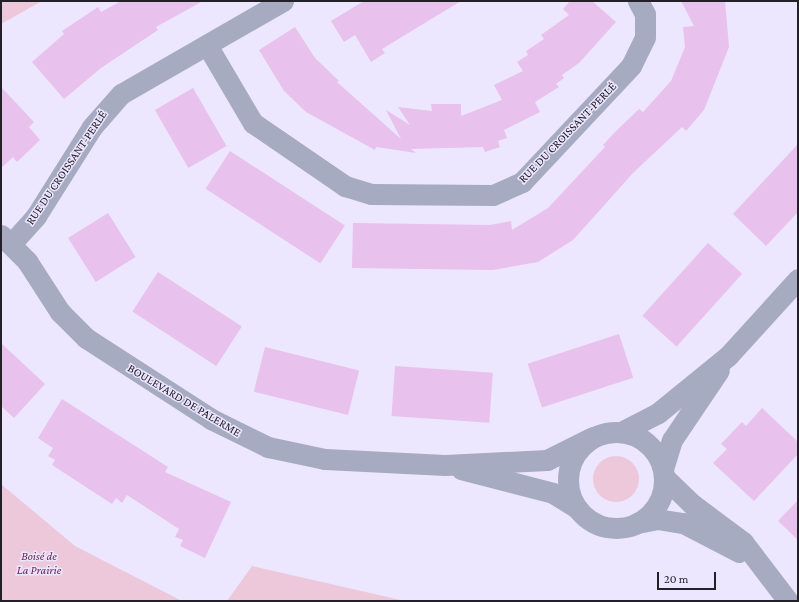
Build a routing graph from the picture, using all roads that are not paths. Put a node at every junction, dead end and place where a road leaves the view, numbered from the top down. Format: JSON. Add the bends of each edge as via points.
{"nodes":[{"id":1,"x":283,"y":1,"type":"edge"},
{"id":2,"x":638,"y":1,"type":"edge"},
{"id":3,"x":207,"y":45,"type":"junction"},
{"id":4,"x":6,"y":240,"type":"edge"},
{"id":5,"x":798,"y":279,"type":"edge"},
{"id":6,"x":728,"y":356,"type":"junction"},
{"id":7,"x":621,"y":432,"type":"junction"},
{"id":8,"x":592,"y":438,"type":"junction"},
{"id":9,"x":445,"y":465,"type":"junction"},
{"id":10,"x":663,"y":473,"type":"junction"},
{"id":11,"x":576,"y":508,"type":"junction"},
{"id":12,"x":635,"y":524,"type":"junction"},
{"id":13,"x":760,"y":565,"type":"junction"},
{"id":14,"x":788,"y":601,"type":"edge"}],
"edges":[{"from":1,"to":3,"type":"street","name":"RUE DU CROISSANT-PERLÉ"},
{"from":2,"to":3,"type":"street","name":"RUE DU CROISSANT-PERLÉ","via":[[645,14],[646,37],[631,66],[522,182],[493,195],[371,194],[345,186],[253,123]]},
{"from":3,"to":4,"type":"street","name":"RUE DU CROISSANT-PERLÉ","via":[[131,88],[111,103],[36,216]]},
{"from":4,"to":9,"type":"street","name":"BOULEVARD DE PALERME","via":[[76,330],[240,436],[298,456]]},
{"from":5,"to":6,"type":"street"},
{"from":6,"to":7,"type":"street","via":[[658,413]]},
{"from":6,"to":10,"type":"street","via":[[672,440]]},
{"from":7,"to":8,"type":"street"},
{"from":7,"to":10,"type":"street","via":[[648,444]]},
{"from":8,"to":9,"type":"street","name":"BOULEVARD DE PALERME","via":[[547,460]]},
{"from":8,"to":11,"type":"street","via":[[571,461],[569,493]]},
{"from":9,"to":11,"type":"street","name":"BOULEVARD DE PALERME","via":[[541,489]]},
{"from":10,"to":12,"type":"street","via":[[657,505]]},
{"from":10,"to":13,"type":"street","via":[[692,504],[728,528]]},
{"from":11,"to":12,"type":"street","via":[[599,525],[623,527]]},
{"from":12,"to":13,"type":"street","via":[[657,519],[683,523],[715,537]]},
{"from":13,"to":14,"type":"street"}]}
